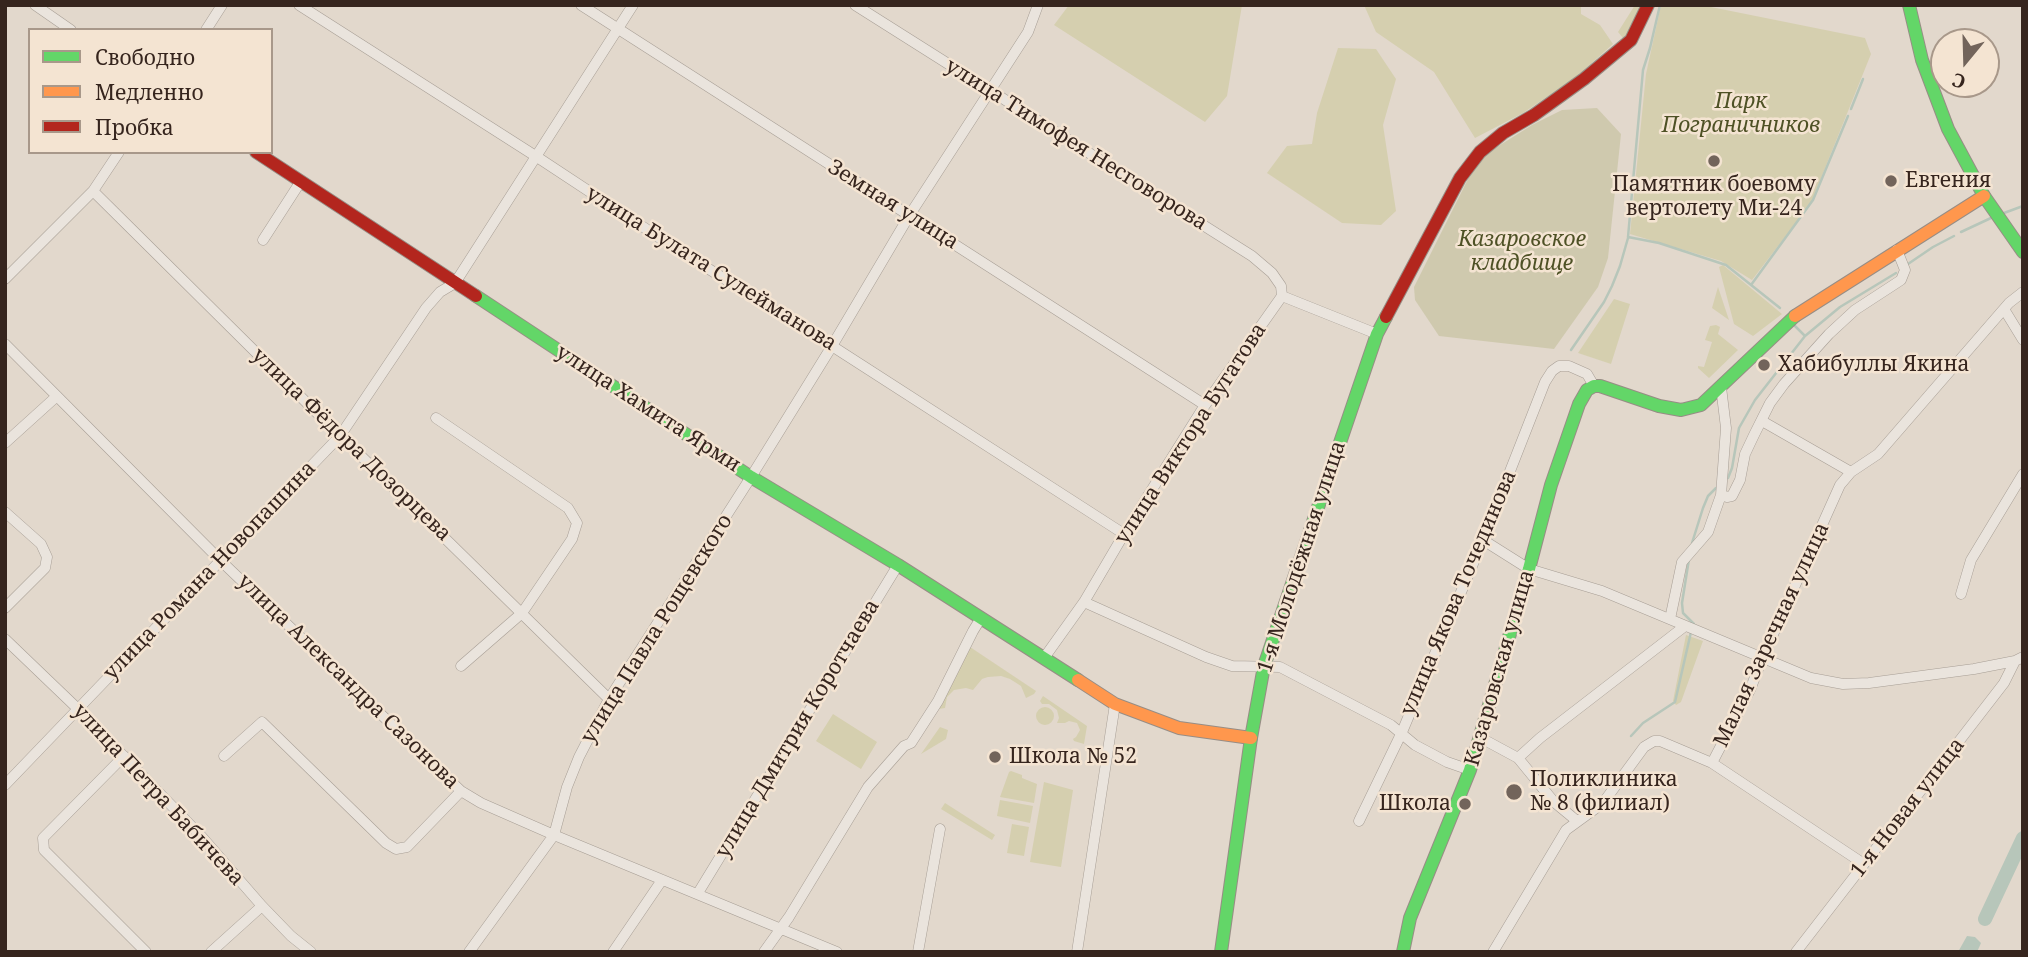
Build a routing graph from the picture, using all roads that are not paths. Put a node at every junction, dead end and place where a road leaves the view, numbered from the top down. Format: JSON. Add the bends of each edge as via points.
{"nodes":[{"id":1,"x":36,"y":5,"type":"edge"},
{"id":2,"x":222,"y":5,"type":"edge"},
{"id":3,"x":299,"y":5,"type":"edge"},
{"id":4,"x":581,"y":5,"type":"edge"},
{"id":5,"x":633,"y":5,"type":"edge"},
{"id":6,"x":855,"y":5,"type":"edge"},
{"id":7,"x":1038,"y":5,"type":"edge"},
{"id":8,"x":1648,"y":5,"type":"edge"},
{"id":9,"x":1909,"y":5,"type":"edge"},
{"id":10,"x":69,"y":28,"type":"edge"},
{"id":11,"x":207,"y":28,"type":"edge"},
{"id":12,"x":618,"y":30,"type":"junction"},
{"id":13,"x":990,"y":90,"type":"junction"},
{"id":14,"x":118,"y":154,"type":"edge"},
{"id":15,"x":259,"y":154,"type":"edge"},
{"id":16,"x":537,"y":157,"type":"junction"},
{"id":17,"x":301,"y":181,"type":"junction"},
{"id":18,"x":93,"y":191,"type":"junction"},
{"id":19,"x":1984,"y":196,"type":"junction"},
{"id":20,"x":909,"y":216,"type":"junction"},
{"id":21,"x":263,"y":240,"type":"dead end"},
{"id":22,"x":1897,"y":250,"type":"junction"},
{"id":23,"x":2023,"y":252,"type":"edge"},
{"id":24,"x":5,"y":279,"type":"edge"},
{"id":25,"x":455,"y":282,"type":"junction"},
{"id":26,"x":2023,"y":292,"type":"edge"},
{"id":27,"x":1282,"y":296,"type":"junction"},
{"id":28,"x":2004,"y":309,"type":"junction"},
{"id":29,"x":1377,"y":334,"type":"junction"},
{"id":30,"x":2023,"y":340,"type":"edge"},
{"id":31,"x":5,"y":344,"type":"edge"},
{"id":32,"x":832,"y":346,"type":"junction"},
{"id":33,"x":1594,"y":386,"type":"junction"},
{"id":34,"x":1721,"y":387,"type":"junction"},
{"id":35,"x":57,"y":396,"type":"junction"},
{"id":36,"x":1205,"y":405,"type":"junction"},
{"id":37,"x":436,"y":418,"type":"dead end"},
{"id":38,"x":1762,"y":421,"type":"junction"},
{"id":39,"x":340,"y":436,"type":"junction"},
{"id":40,"x":5,"y":443,"type":"edge"},
{"id":41,"x":1851,"y":472,"type":"junction"},
{"id":42,"x":2023,"y":474,"type":"edge"},
{"id":43,"x":751,"y":477,"type":"junction"},
{"id":44,"x":1721,"y":495,"type":"junction"},
{"id":45,"x":5,"y":512,"type":"edge"},
{"id":46,"x":1124,"y":534,"type":"junction"},
{"id":47,"x":1483,"y":540,"type":"junction"},
{"id":48,"x":220,"y":560,"type":"junction"},
{"id":49,"x":898,"y":565,"type":"junction"},
{"id":50,"x":1529,"y":569,"type":"junction"},
{"id":51,"x":1961,"y":594,"type":"dead end"},
{"id":52,"x":1084,"y":602,"type":"junction"},
{"id":53,"x":5,"y":608,"type":"edge"},
{"id":54,"x":523,"y":613,"type":"junction"},
{"id":55,"x":981,"y":618,"type":"junction"},
{"id":56,"x":1670,"y":619,"type":"junction"},
{"id":57,"x":1685,"y":626,"type":"junction"},
{"id":58,"x":5,"y":639,"type":"edge"},
{"id":59,"x":1044,"y":659,"type":"junction"},
{"id":60,"x":1762,"y":659,"type":"junction"},
{"id":61,"x":2019,"y":659,"type":"edge"},
{"id":62,"x":461,"y":666,"type":"dead end"},
{"id":63,"x":1264,"y":666,"type":"junction"},
{"id":64,"x":609,"y":699,"type":"junction"},
{"id":65,"x":1115,"y":704,"type":"junction"},
{"id":66,"x":78,"y":709,"type":"junction"},
{"id":67,"x":1402,"y":732,"type":"junction"},
{"id":68,"x":1251,"y":738,"type":"junction"},
{"id":69,"x":1481,"y":738,"type":"junction"},
{"id":70,"x":124,"y":756,"type":"junction"},
{"id":71,"x":224,"y":756,"type":"dead end"},
{"id":72,"x":1518,"y":758,"type":"junction"},
{"id":73,"x":1712,"y":763,"type":"junction"},
{"id":74,"x":1470,"y":770,"type":"junction"},
{"id":75,"x":5,"y":785,"type":"edge"},
{"id":76,"x":461,"y":791,"type":"junction"},
{"id":77,"x":1359,"y":821,"type":"dead end"},
{"id":78,"x":1577,"y":821,"type":"junction"},
{"id":79,"x":940,"y":829,"type":"dead end"},
{"id":80,"x":554,"y":835,"type":"junction"},
{"id":81,"x":1864,"y":864,"type":"junction"},
{"id":82,"x":662,"y":880,"type":"junction"},
{"id":83,"x":698,"y":893,"type":"junction"},
{"id":84,"x":262,"y":906,"type":"junction"},
{"id":85,"x":780,"y":928,"type":"junction"},
{"id":86,"x":146,"y":952,"type":"edge"},
{"id":87,"x":211,"y":952,"type":"edge"},
{"id":88,"x":311,"y":952,"type":"edge"},
{"id":89,"x":469,"y":952,"type":"edge"},
{"id":90,"x":613,"y":952,"type":"edge"},
{"id":91,"x":764,"y":952,"type":"edge"},
{"id":92,"x":837,"y":952,"type":"edge"},
{"id":93,"x":918,"y":952,"type":"edge"},
{"id":94,"x":1077,"y":952,"type":"edge"},
{"id":95,"x":1221,"y":952,"type":"edge"},
{"id":96,"x":1403,"y":952,"type":"edge"},
{"id":97,"x":1493,"y":952,"type":"edge"},
{"id":98,"x":1796,"y":952,"type":"edge"}],
"edges":[{"from":1,"to":10,"type":"street"},
{"from":2,"to":11,"type":"street"},
{"from":3,"to":16,"type":"street","name":"улица Булата Сулейманова"},
{"from":4,"to":12,"type":"street","name":"Земная улица"},
{"from":5,"to":12,"type":"street","name":"улица Романа Новопашина"},
{"from":6,"to":13,"type":"street","name":"улица Тимофея Несговорова"},
{"from":7,"to":13,"type":"street","name":"улица Павла Рощевского","via":[[1028,32]]},
{"from":8,"to":29,"type":"street","name":"1-я Молодёжная улица","via":[[1631,40],[1480,152],[1460,178]]},
{"from":9,"to":19,"type":"street","via":[[1933,93]]},
{"from":12,"to":16,"type":"street","name":"улица Романа Новопашина"},
{"from":12,"to":20,"type":"street","name":"Земная улица"},
{"from":13,"to":20,"type":"street","name":"улица Павла Рощевского"},
{"from":13,"to":27,"type":"street","name":"улица Тимофея Несговорова","via":[[1252,256],[1272,272]]},
{"from":14,"to":18,"type":"street"},
{"from":15,"to":17,"type":"street","name":"улица Хамита Ярми"},
{"from":16,"to":25,"type":"street","name":"улица Романа Новопашина"},
{"from":16,"to":32,"type":"street","name":"улица Булата Сулейманова"},
{"from":17,"to":21,"type":"street"},
{"from":17,"to":25,"type":"street","name":"улица Хамита Ярми"},
{"from":18,"to":24,"type":"street"},
{"from":18,"to":39,"type":"street","name":"улица Фёдора Дозорцева"},
{"from":19,"to":22,"type":"street"},
{"from":19,"to":23,"type":"street"},
{"from":20,"to":32,"type":"street","name":"улица Павла Рощевского"},
{"from":20,"to":36,"type":"street","name":"Земная улица"},
{"from":22,"to":34,"type":"street","via":[[1792,318]]},
{"from":22,"to":38,"type":"street","via":[[1905,275],[1829,334],[1784,384]]},
{"from":25,"to":39,"type":"street","name":"улица Романа Новопашина","via":[[426,308]]},
{"from":25,"to":43,"type":"street","name":"улица Хамита Ярми"},
{"from":26,"to":28,"type":"street","name":"Малая Заречная улица"},
{"from":27,"to":29,"type":"street"},
{"from":27,"to":36,"type":"street","name":"улица Виктора Бугатова"},
{"from":28,"to":30,"type":"street"},
{"from":28,"to":41,"type":"street","name":"Малая Заречная улица","via":[[1878,454]]},
{"from":29,"to":63,"type":"street","name":"1-я Молодёжная улица"},
{"from":31,"to":35,"type":"street","name":"улица Александра Сазонова"},
{"from":32,"to":43,"type":"street","name":"улица Павла Рощевского"},
{"from":32,"to":46,"type":"street","name":"улица Булата Сулейманова"},
{"from":33,"to":34,"type":"street","via":[[1681,410],[1701,405]]},
{"from":33,"to":47,"type":"street","name":"улица Якова Точединова","via":[[1581,370],[1559,366],[1552,371]]},
{"from":33,"to":50,"type":"street","name":"Казаровская улица","via":[[1579,404]]},
{"from":34,"to":44,"type":"street","via":[[1726,428]]},
{"from":35,"to":40,"type":"street"},
{"from":35,"to":48,"type":"street","name":"улица Александра Сазонова"},
{"from":36,"to":46,"type":"street","name":"улица Виктора Бугатова"},
{"from":37,"to":54,"type":"street","via":[[568,508],[577,523],[572,539]]},
{"from":38,"to":41,"type":"street"},
{"from":38,"to":44,"type":"street","via":[[1745,454],[1735,491],[1732,496]]},
{"from":39,"to":48,"type":"street","name":"улица Романа Новопашина"},
{"from":39,"to":54,"type":"street","name":"улица Фёдора Дозорцева"},
{"from":41,"to":60,"type":"street","name":"Малая Заречная улица","via":[[1840,485]]},
{"from":42,"to":51,"type":"street","via":[[1971,560]]},
{"from":43,"to":49,"type":"street","name":"улица Хамита Ярми"},
{"from":43,"to":64,"type":"street","name":"улица Павла Рощевского"},
{"from":44,"to":56,"type":"street","via":[[1708,532],[1682,562]]},
{"from":45,"to":53,"type":"street","via":[[41,544],[47,557],[45,568]]},
{"from":46,"to":52,"type":"street","name":"улица Виктора Бугатова"},
{"from":47,"to":50,"type":"street"},
{"from":47,"to":67,"type":"street","name":"улица Якова Точединова"},
{"from":48,"to":66,"type":"street","name":"улица Романа Новопашина"},
{"from":48,"to":76,"type":"street","name":"улица Александра Сазонова"},
{"from":49,"to":55,"type":"street","name":"улица Хамита Ярми"},
{"from":49,"to":83,"type":"street","name":"улица Дмитрия Коротчаева"},
{"from":50,"to":56,"type":"street","via":[[1602,591]]},
{"from":50,"to":69,"type":"street","name":"Казаровская улица"},
{"from":52,"to":59,"type":"street","name":"улица Виктора Бугатова"},
{"from":52,"to":63,"type":"street","via":[[1206,657],[1232,666]]},
{"from":54,"to":62,"type":"street"},
{"from":54,"to":64,"type":"street","name":"улица Фёдора Дозорцева"},
{"from":55,"to":59,"type":"street","name":"улица Хамита Ярми"},
{"from":55,"to":85,"type":"street","via":[[939,701],[911,743],[868,787]]},
{"from":56,"to":57,"type":"street"},
{"from":57,"to":60,"type":"street"},
{"from":57,"to":72,"type":"street"},
{"from":58,"to":66,"type":"street","name":"улица Петра Бабичева"},
{"from":59,"to":65,"type":"street","name":"улица Хамита Ярми"},
{"from":60,"to":61,"type":"street","via":[[1811,678],[1843,684],[1974,670]]},
{"from":60,"to":73,"type":"street","name":"Малая Заречная улица"},
{"from":61,"to":81,"type":"street","name":"1-я Новая улица"},
{"from":63,"to":67,"type":"street","via":[[1280,667]]},
{"from":63,"to":68,"type":"street","name":"1-я Молодёжная улица"},
{"from":64,"to":80,"type":"street","name":"улица Павла Рощевского","via":[[579,757]]},
{"from":65,"to":68,"type":"street","name":"улица Хамита Ярми","via":[[1179,727]]},
{"from":65,"to":94,"type":"street"},
{"from":66,"to":70,"type":"street","name":"улица Петра Бабичева"},
{"from":66,"to":75,"type":"street","name":"улица Романа Новопашина"},
{"from":67,"to":74,"type":"street","via":[[1415,745]]},
{"from":67,"to":77,"type":"street","name":"улица Якова Точединова"},
{"from":68,"to":95,"type":"street","name":"1-я Молодёжная улица"},
{"from":69,"to":72,"type":"street"},
{"from":69,"to":74,"type":"street","name":"Казаровская улица"},
{"from":70,"to":84,"type":"street","name":"улица Петра Бабичева"},
{"from":70,"to":86,"type":"street","via":[[43,838],[44,850]]},
{"from":71,"to":76,"type":"street","via":[[262,722],[396,849],[407,847]]},
{"from":72,"to":78,"type":"street","via":[[1554,802]]},
{"from":73,"to":78,"type":"street","name":"Малая Заречная улица","via":[[1654,741],[1644,747],[1603,803]]},
{"from":73,"to":81,"type":"street"},
{"from":74,"to":96,"type":"street","name":"Казаровская улица","via":[[1410,918]]},
{"from":76,"to":80,"type":"street","name":"улица Александра Сазонова"},
{"from":78,"to":97,"type":"street","name":"Малая Заречная улица","via":[[1566,830]]},
{"from":79,"to":93,"type":"street"},
{"from":80,"to":82,"type":"street","name":"улица Александра Сазонова"},
{"from":80,"to":89,"type":"street","name":"улица Павла Рощевского"},
{"from":81,"to":98,"type":"street","name":"1-я Новая улица"},
{"from":82,"to":83,"type":"street","name":"улица Александра Сазонова"},
{"from":82,"to":90,"type":"street"},
{"from":83,"to":85,"type":"street","name":"улица Александра Сазонова"},
{"from":84,"to":87,"type":"street"},
{"from":84,"to":88,"type":"street","name":"улица Петра Бабичева"},
{"from":85,"to":91,"type":"street"},
{"from":85,"to":92,"type":"street","name":"улица Александра Сазонова"}]}
